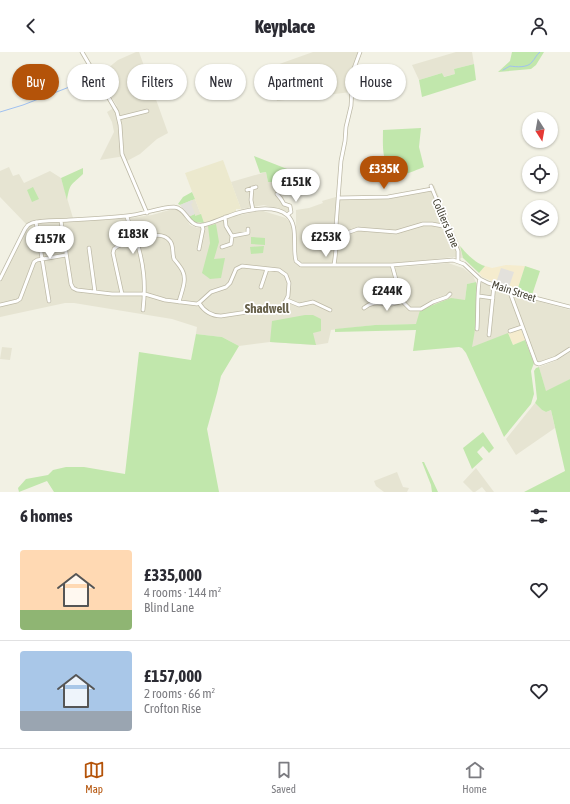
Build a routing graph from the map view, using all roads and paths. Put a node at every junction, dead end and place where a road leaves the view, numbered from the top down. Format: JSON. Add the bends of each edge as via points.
{"nodes":[{"id":1,"x":82,"y":52,"type":"edge"},
{"id":2,"x":360,"y":52,"type":"edge"},
{"id":3,"x":147,"y":111,"type":"dead end"},
{"id":4,"x":119,"y":118,"type":"junction"},
{"id":5,"x":256,"y":187,"type":"dead end"},
{"id":6,"x":252,"y":188,"type":"junction"},
{"id":7,"x":247,"y":190,"type":"dead end"},
{"id":8,"x":276,"y":194,"type":"dead end"},
{"id":9,"x":338,"y":198,"type":"junction"},
{"id":10,"x":253,"y":210,"type":"junction"},
{"id":11,"x":147,"y":213,"type":"junction"},
{"id":12,"x":287,"y":215,"type":"junction"},
{"id":13,"x":127,"y":216,"type":"junction"},
{"id":14,"x":225,"y":218,"type":"junction"},
{"id":15,"x":61,"y":221,"type":"junction"},
{"id":16,"x":36,"y":222,"type":"junction"},
{"id":17,"x":447,"y":224,"type":"junction"},
{"id":18,"x":202,"y":225,"type":"junction"},
{"id":19,"x":248,"y":229,"type":"dead end"},
{"id":20,"x":337,"y":234,"type":"junction"},
{"id":21,"x":232,"y":236,"type":"junction"},
{"id":22,"x":136,"y":240,"type":"junction"},
{"id":23,"x":337,"y":241,"type":"junction"},
{"id":24,"x":322,"y":242,"type":"dead end"},
{"id":25,"x":222,"y":247,"type":"dead end"},
{"id":26,"x":89,"y":248,"type":"dead end"},
{"id":27,"x":199,"y":249,"type":"dead end"},
{"id":28,"x":66,"y":255,"type":"junction"},
{"id":29,"x":42,"y":259,"type":"junction"},
{"id":30,"x":458,"y":261,"type":"junction"},
{"id":31,"x":334,"y":265,"type":"junction"},
{"id":32,"x":392,"y":265,"type":"junction"},
{"id":33,"x":268,"y":269,"type":"junction"},
{"id":34,"x":0,"y":279,"type":"edge"},
{"id":35,"x":480,"y":279,"type":"junction"},
{"id":36,"x":494,"y":285,"type":"junction"},
{"id":37,"x":261,"y":287,"type":"dead end"},
{"id":38,"x":509,"y":290,"type":"junction"},
{"id":39,"x":95,"y":292,"type":"junction"},
{"id":40,"x":122,"y":294,"type":"junction"},
{"id":41,"x":145,"y":294,"type":"junction"},
{"id":42,"x":450,"y":294,"type":"dead end"},
{"id":43,"x":479,"y":296,"type":"junction"},
{"id":44,"x":493,"y":298,"type":"junction"},
{"id":45,"x":287,"y":300,"type":"junction"},
{"id":46,"x":48,"y":301,"type":"dead end"},
{"id":47,"x":402,"y":301,"type":"junction"},
{"id":48,"x":179,"y":302,"type":"junction"},
{"id":49,"x":199,"y":303,"type":"junction"},
{"id":50,"x":0,"y":305,"type":"edge"},
{"id":51,"x":570,"y":307,"type":"edge"},
{"id":52,"x":364,"y":308,"type":"dead end"},
{"id":53,"x":143,"y":310,"type":"dead end"},
{"id":54,"x":330,"y":310,"type":"dead end"},
{"id":55,"x":522,"y":328,"type":"junction"},
{"id":56,"x":477,"y":329,"type":"dead end"},
{"id":57,"x":510,"y":331,"type":"dead end"},
{"id":58,"x":490,"y":334,"type":"dead end"},
{"id":59,"x":570,"y":349,"type":"edge"}],
"edges":[{"from":1,"to":4,"type":"street"},
{"from":2,"to":9,"type":"street","via":[[353,71],[352,99],[346,127]]},
{"from":3,"to":4,"type":"street"},
{"from":4,"to":11,"type":"street","via":[[122,154]]},
{"from":5,"to":6,"type":"street"},
{"from":6,"to":7,"type":"street"},
{"from":6,"to":10,"type":"street"},
{"from":8,"to":12,"type":"street","via":[[284,204],[290,206],[291,212]]},
{"from":9,"to":17,"type":"street","name":"Colliers Lane","via":[[388,197],[431,188]]},
{"from":9,"to":20,"type":"street"},
{"from":10,"to":12,"type":"street","via":[[271,209]]},
{"from":10,"to":14,"type":"street"},
{"from":11,"to":13,"type":"street"},
{"from":11,"to":18,"type":"street","via":[[175,207],[194,224]]},
{"from":12,"to":31,"type":"street","via":[[294,224],[294,248],[298,263]]},
{"from":13,"to":15,"type":"street"},
{"from":13,"to":22,"type":"street"},
{"from":14,"to":18,"type":"street"},
{"from":14,"to":21,"type":"street"},
{"from":15,"to":16,"type":"street"},
{"from":15,"to":28,"type":"street"},
{"from":16,"to":29,"type":"street"},
{"from":16,"to":34,"type":"street","via":[[25,229]]},
{"from":17,"to":20,"type":"street","via":[[423,224],[396,232],[358,229]]},
{"from":17,"to":30,"type":"street","name":"Colliers Lane","via":[[458,251]]},
{"from":18,"to":27,"type":"street"},
{"from":19,"to":21,"type":"street","via":[[248,233]]},
{"from":20,"to":23,"type":"street"},
{"from":21,"to":25,"type":"street","via":[[231,244]]},
{"from":22,"to":40,"type":"street","via":[[118,246],[114,251]]},
{"from":22,"to":41,"type":"street","via":[[143,263]]},
{"from":22,"to":48,"type":"street","via":[[157,235],[171,241],[174,259],[185,278]]},
{"from":23,"to":24,"type":"street"},
{"from":23,"to":31,"type":"street"},
{"from":26,"to":39,"type":"street"},
{"from":28,"to":29,"type":"street"},
{"from":28,"to":39,"type":"street","via":[[72,286],[77,290]]},
{"from":29,"to":46,"type":"street"},
{"from":29,"to":50,"type":"street","via":[[32,263],[20,299]]},
{"from":30,"to":32,"type":"street"},
{"from":30,"to":35,"type":"street","name":"Main Street","via":[[469,267]]},
{"from":31,"to":32,"type":"street"},
{"from":32,"to":47,"type":"street"},
{"from":33,"to":37,"type":"street"},
{"from":33,"to":45,"type":"street","via":[[279,270],[286,275],[289,282]]},
{"from":33,"to":49,"type":"street","via":[[239,267],[228,285],[209,292]]},
{"from":35,"to":36,"type":"street","name":"Main Street"},
{"from":35,"to":43,"type":"street"},
{"from":36,"to":38,"type":"street","name":"Main Street"},
{"from":36,"to":44,"type":"street"},
{"from":38,"to":51,"type":"street","name":"Main Street"},
{"from":38,"to":55,"type":"street"},
{"from":39,"to":40,"type":"street"},
{"from":40,"to":41,"type":"street"},
{"from":41,"to":48,"type":"street"},
{"from":41,"to":53,"type":"street"},
{"from":42,"to":47,"type":"street","via":[[421,309],[410,309]]},
{"from":43,"to":44,"type":"street"},
{"from":43,"to":56,"type":"street"},
{"from":44,"to":58,"type":"street"},
{"from":45,"to":49,"type":"street","via":[[274,310],[221,316],[211,314]]},
{"from":45,"to":54,"type":"street","via":[[299,305],[313,302]]},
{"from":47,"to":52,"type":"street","via":[[389,305],[369,304]]},
{"from":48,"to":49,"type":"street"},
{"from":55,"to":57,"type":"street"},
{"from":55,"to":59,"type":"street","via":[[537,364],[556,358]]}]}
